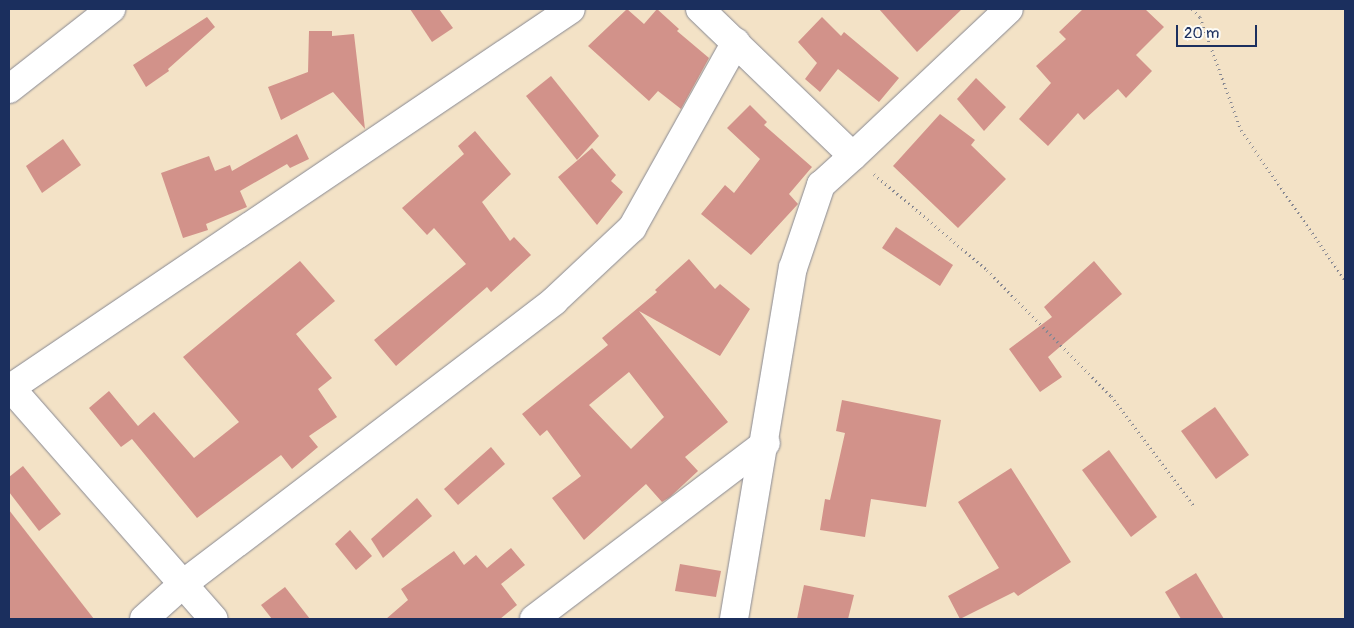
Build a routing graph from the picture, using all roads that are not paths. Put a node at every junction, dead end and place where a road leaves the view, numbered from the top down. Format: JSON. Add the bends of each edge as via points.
{"nodes":[{"id":1,"x":111,"y":9,"type":"edge"},
{"id":2,"x":571,"y":9,"type":"edge"},
{"id":3,"x":700,"y":9,"type":"edge"},
{"id":4,"x":1010,"y":9,"type":"edge"},
{"id":5,"x":736,"y":42,"type":"junction"},
{"id":6,"x":9,"y":89,"type":"edge"},
{"id":7,"x":852,"y":156,"type":"junction"},
{"id":8,"x":9,"y":388,"type":"edge"},
{"id":9,"x":766,"y":443,"type":"junction"},
{"id":10,"x":183,"y":584,"type":"junction"},
{"id":11,"x":144,"y":619,"type":"edge"},
{"id":12,"x":214,"y":619,"type":"edge"},
{"id":13,"x":534,"y":619,"type":"edge"},
{"id":14,"x":734,"y":619,"type":"edge"}],
"edges":[{"from":1,"to":6,"type":"street"},
{"from":2,"to":8,"type":"street"},
{"from":3,"to":5,"type":"street"},
{"from":4,"to":7,"type":"street"},
{"from":5,"to":7,"type":"street"},
{"from":5,"to":10,"type":"street","via":[[632,228],[554,301]]},
{"from":7,"to":9,"type":"street","via":[[821,186],[793,268]]},
{"from":8,"to":10,"type":"street"},
{"from":9,"to":13,"type":"street"},
{"from":9,"to":14,"type":"street"},
{"from":10,"to":11,"type":"street"},
{"from":10,"to":12,"type":"street"}]}
